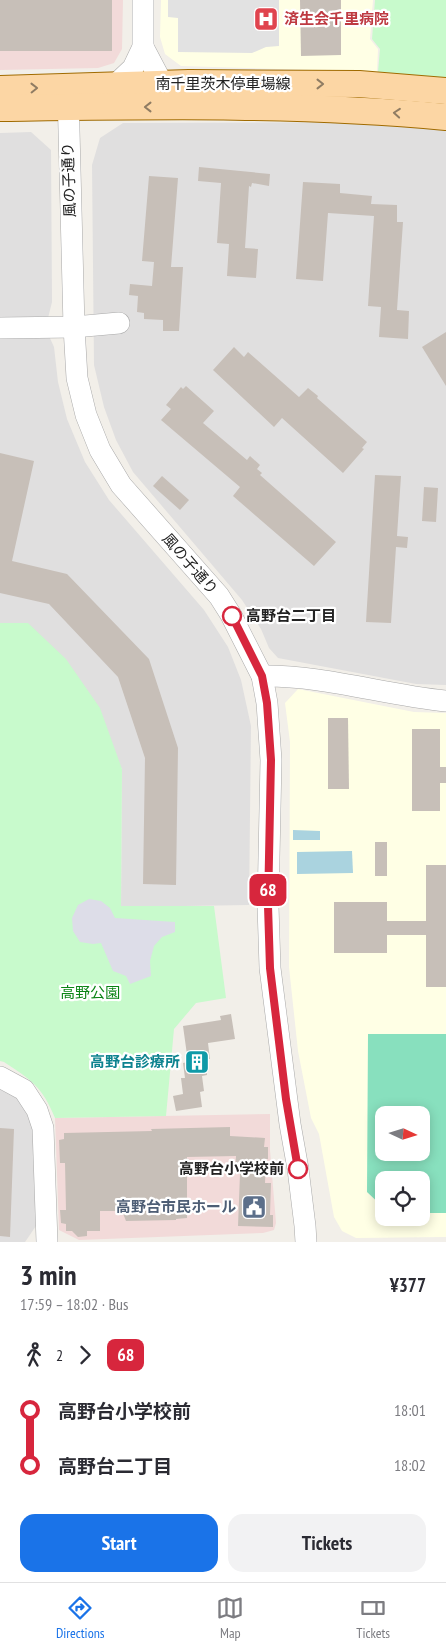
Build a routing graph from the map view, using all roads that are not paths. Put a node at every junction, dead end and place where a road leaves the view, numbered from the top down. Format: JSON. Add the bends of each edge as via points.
{"nodes":[{"id":1,"x":143,"y":0,"type":"edge"},
{"id":2,"x":143,"y":47,"type":"junction"},
{"id":3,"x":189,"y":83,"type":"junction"},
{"id":4,"x":162,"y":84,"type":"junction"},
{"id":5,"x":114,"y":86,"type":"junction"},
{"id":6,"x":0,"y":89,"type":"edge"},
{"id":7,"x":446,"y":91,"type":"edge"},
{"id":8,"x":68,"y":97,"type":"junction"},
{"id":9,"x":225,"y":107,"type":"junction"},
{"id":10,"x":0,"y":108,"type":"edge"},
{"id":11,"x":446,"y":117,"type":"edge"},
{"id":12,"x":119,"y":323,"type":"dead end"},
{"id":13,"x":74,"y":327,"type":"junction"},
{"id":14,"x":0,"y":328,"type":"edge"},
{"id":15,"x":262,"y":676,"type":"junction"},
{"id":16,"x":446,"y":701,"type":"edge"},
{"id":17,"x":0,"y":1077,"type":"edge"},
{"id":18,"x":47,"y":1242,"type":"edge"},
{"id":19,"x":306,"y":1242,"type":"edge"}],
"edges":[{"from":1,"to":2,"type":"street"},
{"from":2,"to":3,"type":"street","via":[[163,71]]},
{"from":2,"to":4,"type":"street"},
{"from":2,"to":5,"type":"street","via":[[132,68]]},
{"from":3,"to":4,"type":"main road","name":"南千里茨木停車場線"},
{"from":3,"to":7,"type":"main road","name":"南千里茨木停車場線","one_way":true,"via":[[358,84]]},
{"from":4,"to":5,"type":"main road","name":"南千里茨木停車場線"},
{"from":4,"to":9,"type":"street","via":[[174,95],[190,101]]},
{"from":5,"to":8,"type":"main road","name":"南千里茨木停車場線"},
{"from":6,"to":8,"type":"main road","name":"南千里茨木停車場線","one_way":true},
{"from":9,"to":8,"type":"main road","name":"南千里茨木停車場線","one_way":true},
{"from":8,"to":10,"type":"main road","name":"南千里茨木停車場線"},
{"from":8,"to":13,"type":"street","name":"風の子通り"},
{"from":11,"to":9,"type":"main road","name":"南千里茨木停車場線","one_way":true,"via":[[378,111]]},
{"from":12,"to":13,"type":"street"},
{"from":13,"to":14,"type":"street"},
{"from":13,"to":15,"type":"street","name":"風の子通り","via":[[77,378],[86,415],[100,450],[121,485],[219,596]]},
{"from":15,"to":16,"type":"street","via":[[289,675]]},
{"from":15,"to":19,"type":"street","name":"風の子通り","via":[[271,760],[270,968]]},
{"from":17,"to":18,"type":"street","via":[[24,1090],[37,1110],[43,1128]]}]}
